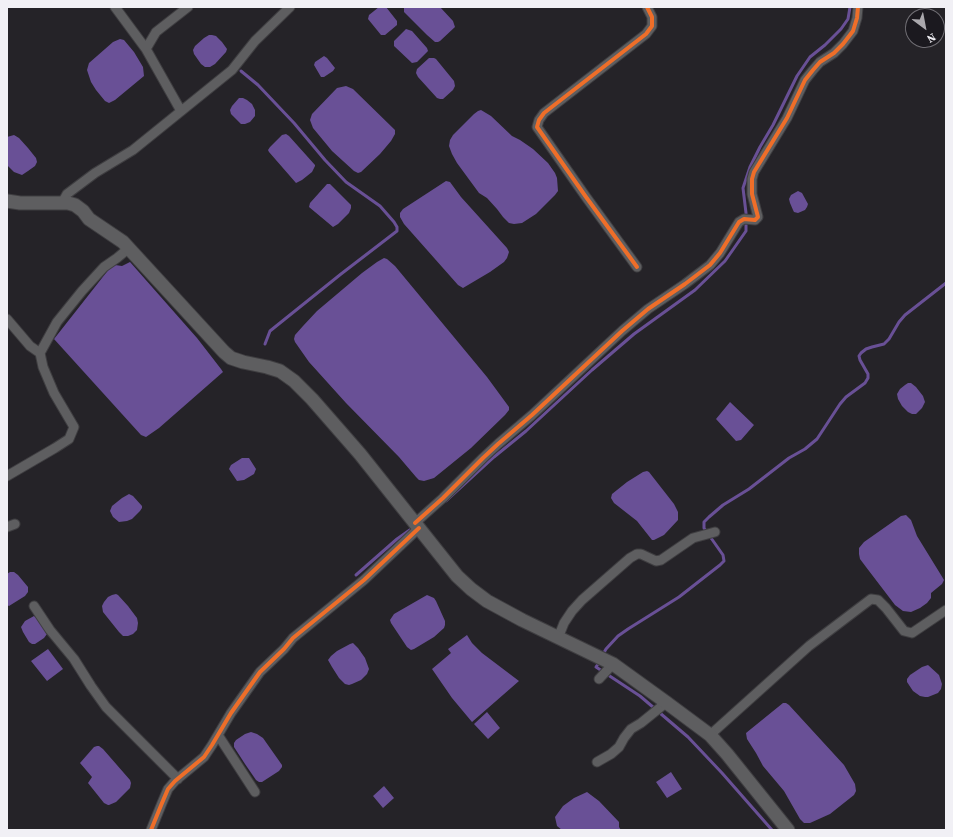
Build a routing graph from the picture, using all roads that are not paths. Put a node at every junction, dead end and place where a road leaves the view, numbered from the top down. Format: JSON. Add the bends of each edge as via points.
{"nodes":[{"id":1,"x":115,"y":7,"type":"edge"},
{"id":2,"x":188,"y":7,"type":"edge"},
{"id":3,"x":290,"y":7,"type":"edge"},
{"id":4,"x":647,"y":7,"type":"edge"},
{"id":5,"x":858,"y":7,"type":"edge"},
{"id":6,"x":146,"y":49,"type":"junction"},
{"id":7,"x":181,"y":111,"type":"junction"},
{"id":8,"x":7,"y":201,"type":"edge"},
{"id":9,"x":62,"y":203,"type":"junction"},
{"id":10,"x":129,"y":248,"type":"junction"},
{"id":11,"x":637,"y":267,"type":"dead end"},
{"id":12,"x":7,"y":319,"type":"edge"},
{"id":13,"x":40,"y":353,"type":"junction"},
{"id":14,"x":7,"y":476,"type":"edge"},
{"id":15,"x":417,"y":526,"type":"junction"},
{"id":16,"x":715,"y":532,"type":"dead end"},
{"id":17,"x":34,"y":606,"type":"dead end"},
{"id":18,"x":946,"y":610,"type":"edge"},
{"id":19,"x":558,"y":638,"type":"junction"},
{"id":20,"x":664,"y":704,"type":"junction"},
{"id":21,"x":218,"y":735,"type":"junction"},
{"id":22,"x":710,"y":735,"type":"junction"},
{"id":23,"x":597,"y":762,"type":"dead end"},
{"id":24,"x":178,"y":779,"type":"junction"},
{"id":25,"x":255,"y":792,"type":"dead end"},
{"id":26,"x":151,"y":830,"type":"edge"},
{"id":27,"x":788,"y":830,"type":"edge"}],
"edges":[{"from":1,"to":6,"type":"street"},
{"from":2,"to":6,"type":"street","via":[[156,32]]},
{"from":3,"to":7,"type":"street","via":[[255,41],[232,70]]},
{"from":4,"to":11,"type":"street","via":[[652,17],[652,26],[646,34],[544,113],[537,127]]},
{"from":5,"to":15,"type":"street","via":[[852,31],[843,44],[820,62],[805,80],[787,118],[754,172],[752,194],[758,216],[755,220],[739,222],[710,265],[622,331],[493,448]]},
{"from":6,"to":7,"type":"street"},
{"from":7,"to":9,"type":"street","via":[[133,150],[67,194]]},
{"from":8,"to":9,"type":"main road"},
{"from":9,"to":10,"type":"main road","via":[[75,205]]},
{"from":10,"to":13,"type":"street","via":[[104,267],[82,291],[57,322]]},
{"from":10,"to":15,"type":"main road","via":[[231,358],[267,366],[294,381],[360,454]]},
{"from":12,"to":13,"type":"street","via":[[30,346]]},
{"from":13,"to":14,"type":"street","via":[[54,393],[74,427],[69,439]]},
{"from":15,"to":19,"type":"main road","via":[[457,576],[471,589],[494,605]]},
{"from":15,"to":21,"type":"street","via":[[364,580],[293,638],[260,672]]},
{"from":16,"to":19,"type":"street","via":[[693,538],[661,560],[656,561],[641,554],[630,558],[572,611]]},
{"from":17,"to":24,"type":"street","via":[[106,707]]},
{"from":18,"to":22,"type":"street","via":[[912,633],[904,631],[878,600],[871,599],[809,646]]},
{"from":19,"to":20,"type":"main road","via":[[593,655],[606,670]]},
{"from":20,"to":22,"type":"main road"},
{"from":20,"to":23,"type":"street","via":[[632,729],[611,754]]},
{"from":21,"to":24,"type":"street","via":[[204,757]]},
{"from":21,"to":25,"type":"street"},
{"from":22,"to":27,"type":"main road"},
{"from":24,"to":26,"type":"street","via":[[168,789]]}]}
